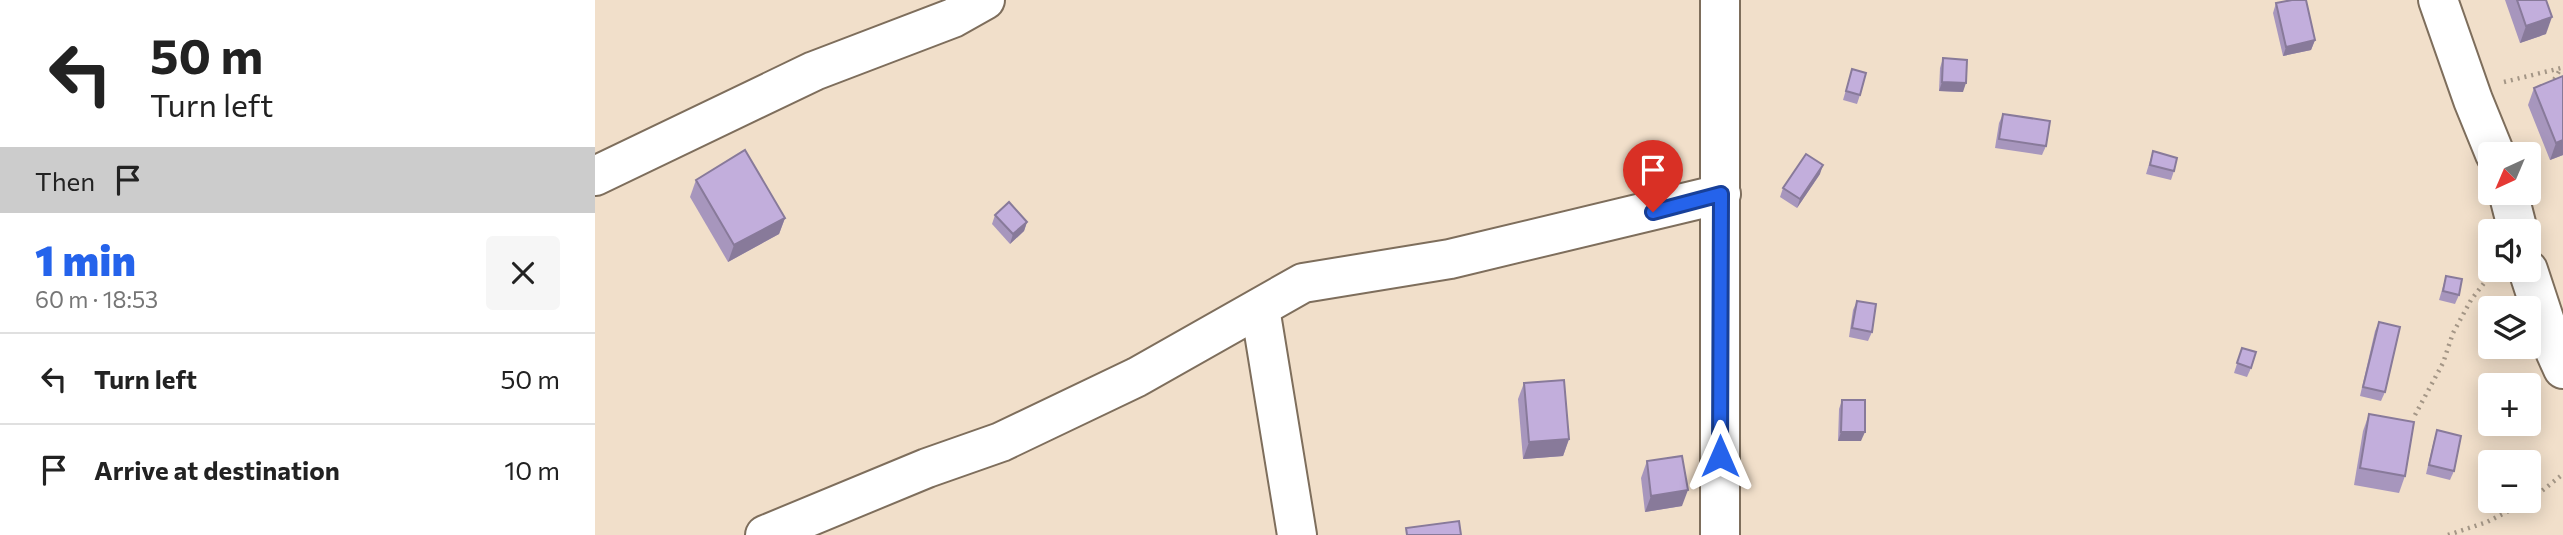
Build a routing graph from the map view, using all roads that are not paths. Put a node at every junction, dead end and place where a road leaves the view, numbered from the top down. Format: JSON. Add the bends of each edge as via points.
{"nodes":[{"id":1,"x":985,"y":0,"type":"edge"},
{"id":2,"x":1720,"y":0,"type":"edge"},
{"id":3,"x":2438,"y":0,"type":"edge"},
{"id":4,"x":2489,"y":142,"type":"edge"},
{"id":5,"x":595,"y":176,"type":"edge"},
{"id":6,"x":1721,"y":194,"type":"junction"},
{"id":7,"x":2532,"y":282,"type":"edge"},
{"id":8,"x":1260,"y":308,"type":"junction"},
{"id":9,"x":2563,"y":369,"type":"edge"},
{"id":10,"x":765,"y":535,"type":"edge"},
{"id":11,"x":1297,"y":535,"type":"edge"},
{"id":12,"x":1720,"y":535,"type":"edge"}],
"edges":[{"from":1,"to":5,"type":"street","via":[[953,18],[814,71]]},
{"from":2,"to":6,"type":"street"},
{"from":3,"to":4,"type":"street"},
{"from":6,"to":8,"type":"street","via":[[1450,259],[1304,284]]},
{"from":6,"to":12,"type":"street"},
{"from":7,"to":9,"type":"street"},
{"from":8,"to":10,"type":"street","via":[[1137,377],[1002,442]]},
{"from":8,"to":11,"type":"street"}]}
